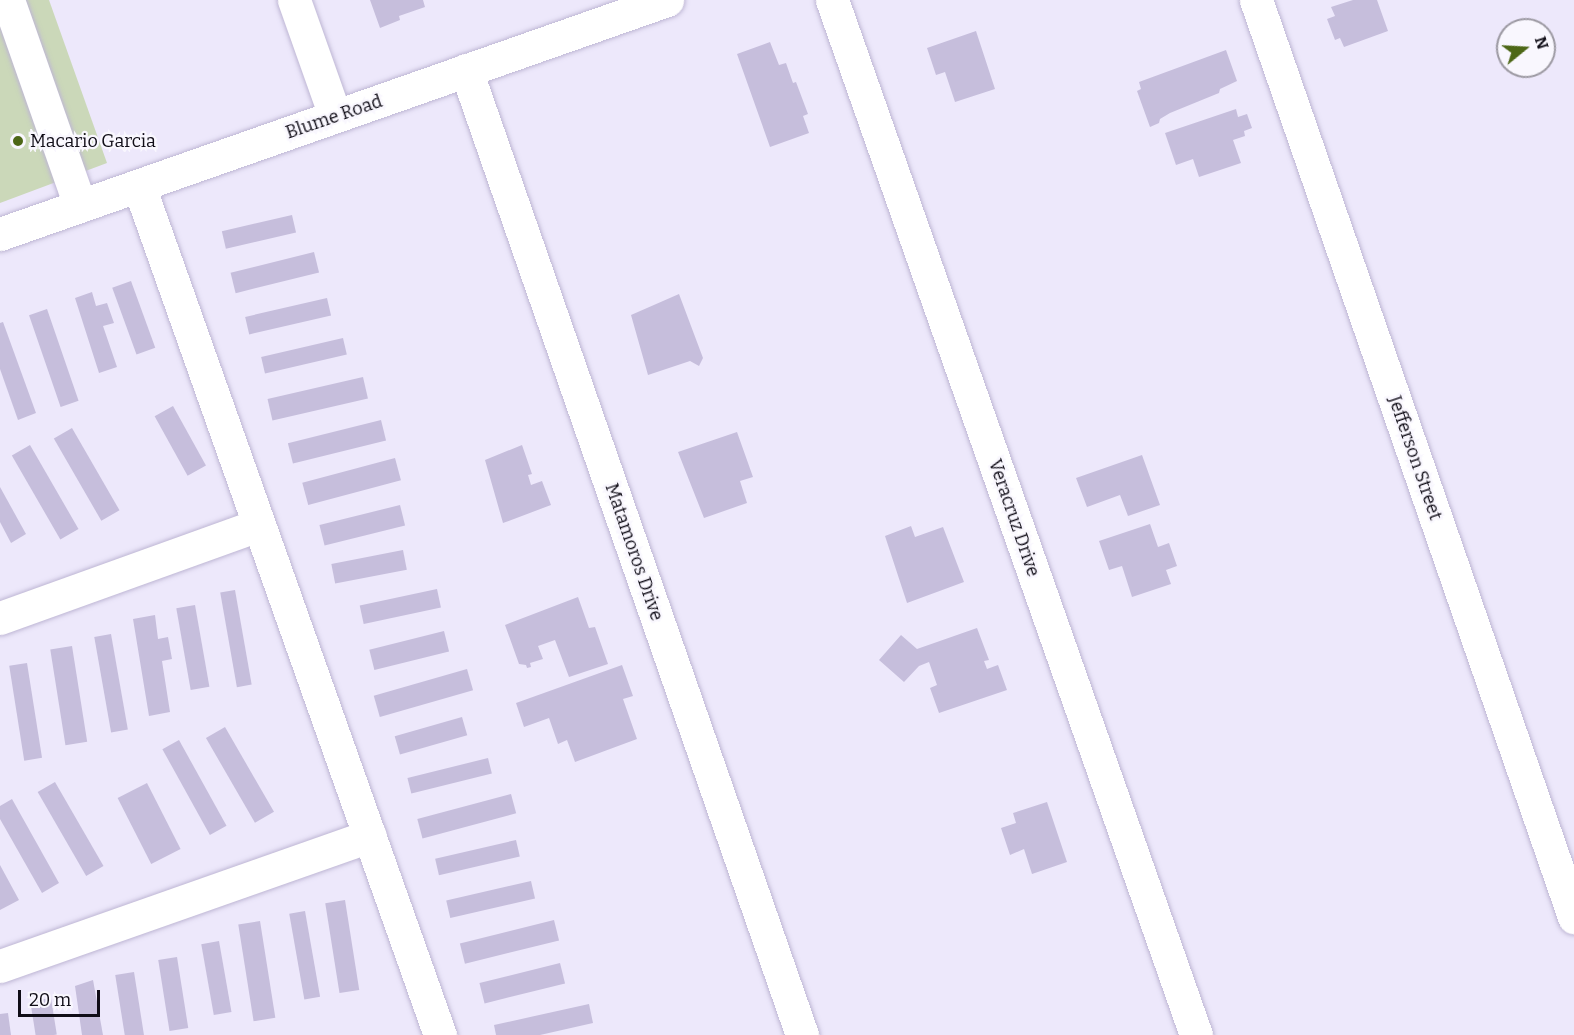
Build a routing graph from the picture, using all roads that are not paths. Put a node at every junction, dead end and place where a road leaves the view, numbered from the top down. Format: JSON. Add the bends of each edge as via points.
{"nodes":[{"id":1,"x":8,"y":0,"type":"edge"},
{"id":2,"x":294,"y":0,"type":"edge"},
{"id":3,"x":667,"y":0,"type":"edge"},
{"id":4,"x":832,"y":0,"type":"edge"},
{"id":5,"x":1256,"y":0,"type":"edge"},
{"id":6,"x":466,"y":70,"type":"junction"},
{"id":7,"x":335,"y":116,"type":"junction"},
{"id":8,"x":139,"y":186,"type":"junction"},
{"id":9,"x":80,"y":206,"type":"junction"},
{"id":10,"x":0,"y":234,"type":"edge"},
{"id":11,"x":259,"y":525,"type":"junction"},
{"id":12,"x":0,"y":618,"type":"edge"},
{"id":13,"x":369,"y":836,"type":"junction"},
{"id":14,"x":1574,"y":917,"type":"edge"},
{"id":15,"x":0,"y":966,"type":"edge"},
{"id":16,"x":440,"y":1035,"type":"edge"},
{"id":17,"x":802,"y":1035,"type":"edge"},
{"id":18,"x":1196,"y":1035,"type":"edge"}],
"edges":[{"from":1,"to":9,"type":"street"},
{"from":2,"to":7,"type":"street"},
{"from":3,"to":6,"type":"street","name":"Blume Road"},
{"from":4,"to":18,"type":"street","name":"Veracruz Drive"},
{"from":5,"to":14,"type":"street","name":"Jefferson Street"},
{"from":6,"to":7,"type":"street","name":"Blume Road"},
{"from":6,"to":17,"type":"street","name":"Matamoros Drive"},
{"from":7,"to":8,"type":"street","name":"Blume Road"},
{"from":8,"to":9,"type":"street","name":"Blume Road"},
{"from":8,"to":11,"type":"street"},
{"from":9,"to":10,"type":"street","name":"Blume Road"},
{"from":11,"to":12,"type":"street"},
{"from":11,"to":13,"type":"street"},
{"from":13,"to":15,"type":"street"},
{"from":13,"to":16,"type":"street"}]}
